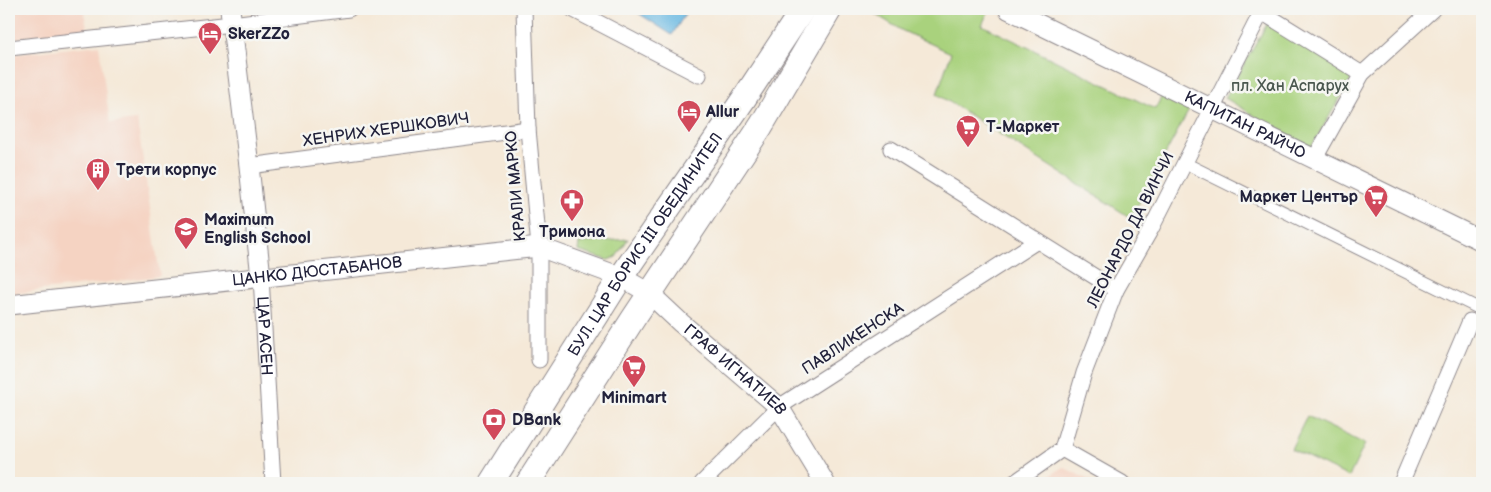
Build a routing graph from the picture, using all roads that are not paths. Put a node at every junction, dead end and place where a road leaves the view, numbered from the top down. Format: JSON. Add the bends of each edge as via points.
{"nodes":[{"id":1,"x":348,"y":9,"type":"edge"},
{"id":2,"x":524,"y":9,"type":"edge"},
{"id":3,"x":572,"y":9,"type":"edge"},
{"id":4,"x":803,"y":9,"type":"edge"},
{"id":5,"x":830,"y":9,"type":"edge"},
{"id":6,"x":1433,"y":9,"type":"edge"},
{"id":7,"x":1015,"y":10,"type":"edge"},
{"id":8,"x":1261,"y":10,"type":"edge"},
{"id":9,"x":231,"y":16,"type":"edge"},
{"id":10,"x":9,"y":48,"type":"edge"},
{"id":11,"x":1362,"y":74,"type":"junction"},
{"id":12,"x":699,"y":75,"type":"dead end"},
{"id":13,"x":1213,"y":109,"type":"junction"},
{"id":14,"x":528,"y":129,"type":"junction"},
{"id":15,"x":891,"y":149,"type":"dead end"},
{"id":16,"x":1315,"y":158,"type":"junction"},
{"id":17,"x":1185,"y":163,"type":"junction"},
{"id":18,"x":249,"y":166,"type":"junction"},
{"id":19,"x":1037,"y":241,"type":"junction"},
{"id":20,"x":1482,"y":241,"type":"edge"},
{"id":21,"x":539,"y":247,"type":"junction"},
{"id":22,"x":621,"y":276,"type":"junction"},
{"id":23,"x":260,"y":277,"type":"junction"},
{"id":24,"x":1116,"y":290,"type":"junction"},
{"id":25,"x":649,"y":294,"type":"junction"},
{"id":26,"x":9,"y":305,"type":"edge"},
{"id":27,"x":1479,"y":308,"type":"edge"},
{"id":28,"x":1470,"y":321,"type":"joint"},
{"id":29,"x":539,"y":360,"type":"dead end"},
{"id":30,"x":779,"y":407,"type":"junction"},
{"id":31,"x":1062,"y":449,"type":"junction"},
{"id":32,"x":273,"y":483,"type":"edge"},
{"id":33,"x":492,"y":483,"type":"edge"},
{"id":34,"x":528,"y":483,"type":"edge"},
{"id":35,"x":702,"y":483,"type":"edge"},
{"id":36,"x":825,"y":483,"type":"edge"},
{"id":37,"x":1014,"y":483,"type":"edge"},
{"id":38,"x":1122,"y":483,"type":"edge"},
{"id":39,"x":1401,"y":483,"type":"edge"}],
"edges":[{"from":1,"to":9,"type":"street"},
{"from":2,"to":14,"type":"street","name":"КРАЛИ МАРКО"},
{"from":3,"to":12,"type":"street"},
{"from":4,"to":22,"type":"main road","name":"БУЛ. ЦАР БОРИС III ОБЕДИНИТЕЛ"},
{"from":5,"to":25,"type":"main road","name":"БУЛ. ЦАР БОРИС III ОБЕДИНИТЕЛ","via":[[761,126]]},
{"from":6,"to":11,"type":"street"},
{"from":7,"to":13,"type":"street","name":"КАПИТАН РАЙЧО"},
{"from":8,"to":11,"type":"street"},
{"from":8,"to":13,"type":"street","name":"ЛЕОНАРДО ДА ВИНЧИ"},
{"from":9,"to":10,"type":"street"},
{"from":9,"to":18,"type":"street","name":"ЦАР АСЕН"},
{"from":11,"to":16,"type":"street"},
{"from":13,"to":16,"type":"street","name":"КАПИТАН РАЙЧО"},
{"from":13,"to":17,"type":"street","name":"ЛЕОНАРДО ДА ВИНЧИ"},
{"from":14,"to":18,"type":"street","name":"ХЕНРИХ ХЕРШКОВИЧ"},
{"from":14,"to":21,"type":"street","name":"КРАЛИ МАРКО"},
{"from":15,"to":19,"type":"street"},
{"from":16,"to":20,"type":"street","name":"КАПИТАН РАЙЧО"},
{"from":17,"to":24,"type":"street","name":"ЛЕОНАРДО ДА ВИНЧИ"},
{"from":17,"to":27,"type":"street"},
{"from":18,"to":23,"type":"street","name":"ЦАР АСЕН"},
{"from":19,"to":24,"type":"street"},
{"from":19,"to":30,"type":"street","name":"ПАВЛИКЕНСКА"},
{"from":21,"to":22,"type":"street","name":"ЦАНКО ДЮСТАБАНОВ"},
{"from":21,"to":23,"type":"street","name":"ЦАНКО ДЮСТАБАНОВ"},
{"from":21,"to":29,"type":"street","name":"КРАЛИ МАРКО"},
{"from":22,"to":25,"type":"street","name":"ГРАФ ИГНАТИЕВ"},
{"from":22,"to":33,"type":"main road","name":"БУЛ. ЦАР БОРИС III ОБЕДИНИТЕЛ"},
{"from":23,"to":26,"type":"street","name":"ЦАНКО ДЮСТАБАНОВ"},
{"from":23,"to":32,"type":"street","name":"ЦАР АСЕН"},
{"from":24,"to":31,"type":"street","name":"ЛЕОНАРДО ДА ВИНЧИ","via":[[1084,373]]},
{"from":25,"to":30,"type":"street","name":"ГРАФ ИГНАТИЕВ"},
{"from":25,"to":34,"type":"main road","name":"БУЛ. ЦАР БОРИС III ОБЕДИНИТЕЛ"},
{"from":27,"to":28,"type":"street"},
{"from":28,"to":39,"type":"street"},
{"from":30,"to":35,"type":"street","name":"ПАВЛИКЕНСКА"},
{"from":30,"to":36,"type":"street","name":"ГРАФ ИГНАТИЕВ"},
{"from":31,"to":37,"type":"street"},
{"from":31,"to":38,"type":"street"}]}
